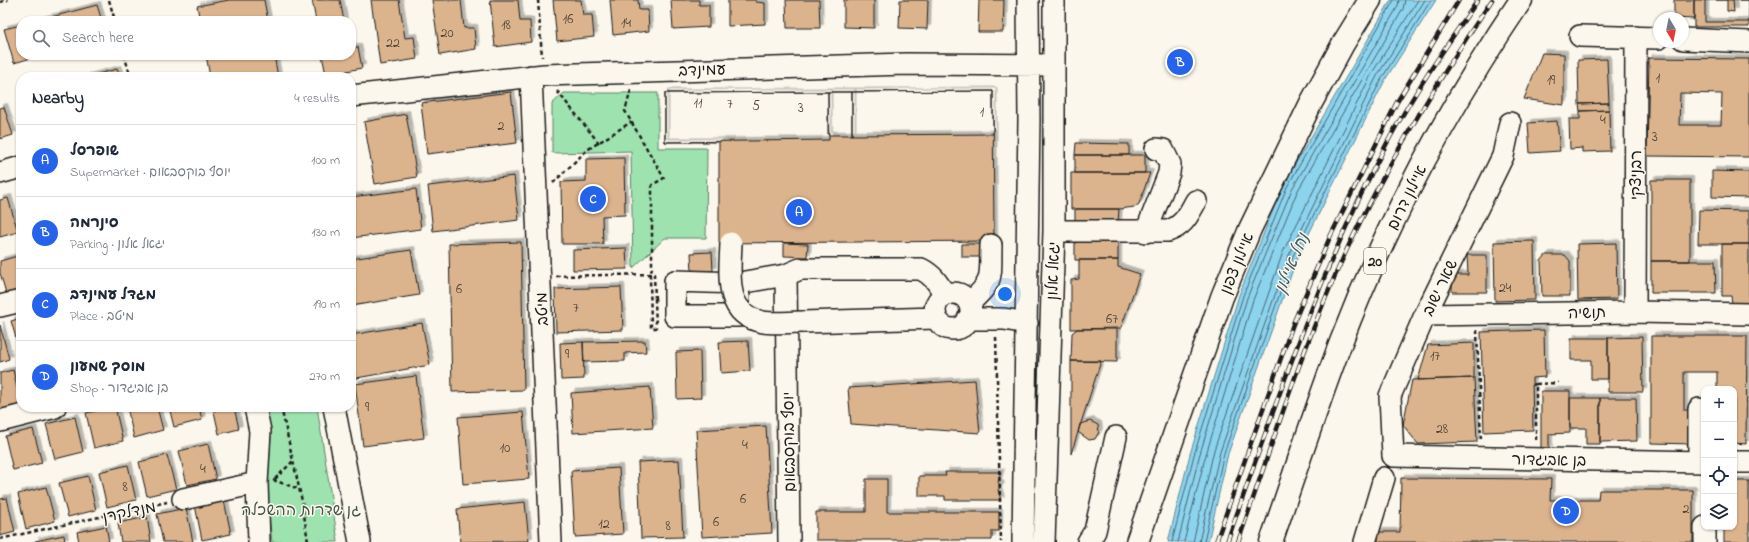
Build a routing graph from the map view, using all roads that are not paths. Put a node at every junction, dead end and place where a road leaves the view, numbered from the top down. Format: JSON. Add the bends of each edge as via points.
{"nodes":[{"id":1,"x":1028,"y":0,"type":"edge"},
{"id":2,"x":1054,"y":0,"type":"edge"},
{"id":3,"x":1370,"y":0,"type":"edge"},
{"id":4,"x":1521,"y":0,"type":"edge"},
{"id":5,"x":1580,"y":36,"type":"dead end"},
{"id":6,"x":1636,"y":37,"type":"junction"},
{"id":7,"x":1653,"y":38,"type":"edge"},
{"id":8,"x":1689,"y":39,"type":"edge"},
{"id":9,"x":1749,"y":42,"type":"edge"},
{"id":10,"x":1029,"y":64,"type":"junction"},
{"id":11,"x":1054,"y":65,"type":"junction"},
{"id":12,"x":538,"y":76,"type":"junction"},
{"id":13,"x":356,"y":95,"type":"edge"},
{"id":14,"x":1510,"y":123,"type":"dead end"},
{"id":15,"x":1156,"y":149,"type":"dead end"},
{"id":16,"x":16,"y":168,"type":"edge"},
{"id":17,"x":0,"y":173,"type":"edge"},
{"id":18,"x":1196,"y":201,"type":"dead end"},
{"id":19,"x":1054,"y":231,"type":"junction"},
{"id":20,"x":1146,"y":232,"type":"junction"},
{"id":21,"x":730,"y":243,"type":"dead end"},
{"id":22,"x":991,"y":245,"type":"dead end"},
{"id":23,"x":786,"y":275,"type":"junction"},
{"id":24,"x":740,"y":283,"type":"junction"},
{"id":25,"x":945,"y":295,"type":"junction"},
{"id":26,"x":16,"y":302,"type":"edge"},
{"id":27,"x":0,"y":306,"type":"edge"},
{"id":28,"x":968,"y":311,"type":"junction"},
{"id":29,"x":1635,"y":312,"type":"junction"},
{"id":30,"x":1749,"y":314,"type":"edge"},
{"id":31,"x":1425,"y":315,"type":"junction"},
{"id":32,"x":936,"y":318,"type":"junction"},
{"id":33,"x":1027,"y":323,"type":"junction"},
{"id":34,"x":1699,"y":409,"type":"dead end"},
{"id":35,"x":35,"y":412,"type":"edge"},
{"id":36,"x":256,"y":412,"type":"edge"},
{"id":37,"x":335,"y":412,"type":"edge"},
{"id":38,"x":0,"y":421,"type":"edge"},
{"id":39,"x":1116,"y":438,"type":"dead end"},
{"id":40,"x":1393,"y":456,"type":"joint"},
{"id":41,"x":1702,"y":458,"type":"edge"},
{"id":42,"x":1701,"y":462,"type":"edge"},
{"id":43,"x":1737,"y":462,"type":"edge"},
{"id":44,"x":1749,"y":462,"type":"edge"},
{"id":45,"x":1384,"y":478,"type":"dead end"},
{"id":46,"x":257,"y":483,"type":"junction"},
{"id":47,"x":183,"y":499,"type":"road end"},
{"id":48,"x":1705,"y":530,"type":"edge"},
{"id":49,"x":259,"y":542,"type":"edge"},
{"id":50,"x":360,"y":542,"type":"edge"},
{"id":51,"x":551,"y":542,"type":"edge"},
{"id":52,"x":789,"y":542,"type":"edge"},
{"id":53,"x":1023,"y":542,"type":"edge"},
{"id":54,"x":1044,"y":542,"type":"edge"},
{"id":55,"x":1088,"y":542,"type":"edge"},
{"id":56,"x":1137,"y":542,"type":"edge"},
{"id":57,"x":1271,"y":542,"type":"edge"},
{"id":58,"x":1365,"y":542,"type":"edge"},
{"id":59,"x":1705,"y":542,"type":"edge"}],
"edges":[{"from":1,"to":10,"type":"street","name":"יגאל אלון"},
{"from":2,"to":11,"type":"street","name":"יגאל אלון"},
{"from":3,"to":56,"type":"highway","name":"איילון צפון","via":[[1311,102],[1250,229],[1222,297]]},
{"from":4,"to":57,"type":"highway","name":"איילון דרום","number":"20","via":[[1452,108],[1376,258],[1341,342]]},
{"from":5,"to":6,"type":"street"},
{"from":6,"to":7,"type":"street"},
{"from":6,"to":29,"type":"street","name":"רבניצקי"},
{"from":8,"to":9,"type":"street"},
{"from":10,"to":11,"type":"street","name":"עמינדב"},
{"from":10,"to":12,"type":"street","name":"עמינדב","via":[[776,66]]},
{"from":10,"to":33,"type":"street","name":"יגאל אלון"},
{"from":11,"to":19,"type":"street","name":"יגאל אלון"},
{"from":12,"to":13,"type":"street","name":"עמינדב"},
{"from":12,"to":51,"type":"street","name":"מיטב","via":[[537,200]]},
{"from":14,"to":31,"type":"street","name":"שאר ישוב","via":[[1503,156]]},
{"from":15,"to":20,"type":"street","via":[[1163,150],[1167,155],[1170,173]]},
{"from":16,"to":17,"type":"street"},
{"from":18,"to":20,"type":"street","via":[[1178,228]]},
{"from":19,"to":20,"type":"street"},
{"from":19,"to":54,"type":"street","name":"יגאל אלון"},
{"from":21,"to":32,"type":"street","bridge":true,"via":[[732,298],[744,314],[764,322]]},
{"from":22,"to":28,"type":"street","via":[[990,278],[984,291]]},
{"from":23,"to":24,"type":"street"},
{"from":23,"to":25,"type":"street","via":[[800,269],[920,269],[936,280]]},
{"from":23,"to":52,"type":"street","name":"יוסף בוקסבאום"},
{"from":24,"to":24,"type":"street","via":[[739,316],[675,316],[665,300],[675,281]]},
{"from":25,"to":28,"type":"street","via":[[961,295]]},
{"from":25,"to":32,"type":"street","via":[[935,307]]},
{"from":26,"to":27,"type":"street"},
{"from":28,"to":32,"type":"street","via":[[960,327],[949,328]]},
{"from":28,"to":33,"type":"street","via":[[996,319]]},
{"from":29,"to":30,"type":"street","name":"תושיה"},
{"from":29,"to":31,"type":"street","name":"תושיה"},
{"from":31,"to":40,"type":"street","name":"שאר ישוב","via":[[1390,396]]},
{"from":33,"to":53,"type":"street","name":"יגאל אלון"},
{"from":34,"to":41,"type":"street"},
{"from":35,"to":38,"type":"street"},
{"from":36,"to":46,"type":"street","via":[[260,431]]},
{"from":37,"to":50,"type":"street"},
{"from":39,"to":55,"type":"street","via":[[1095,531]]},
{"from":40,"to":42,"type":"street","name":"בן אביגדור"},
{"from":43,"to":44,"type":"street"},
{"from":45,"to":58,"type":"street"},
{"from":46,"to":47,"type":"street"},
{"from":46,"to":49,"type":"street"},
{"from":48,"to":59,"type":"street"}]}
